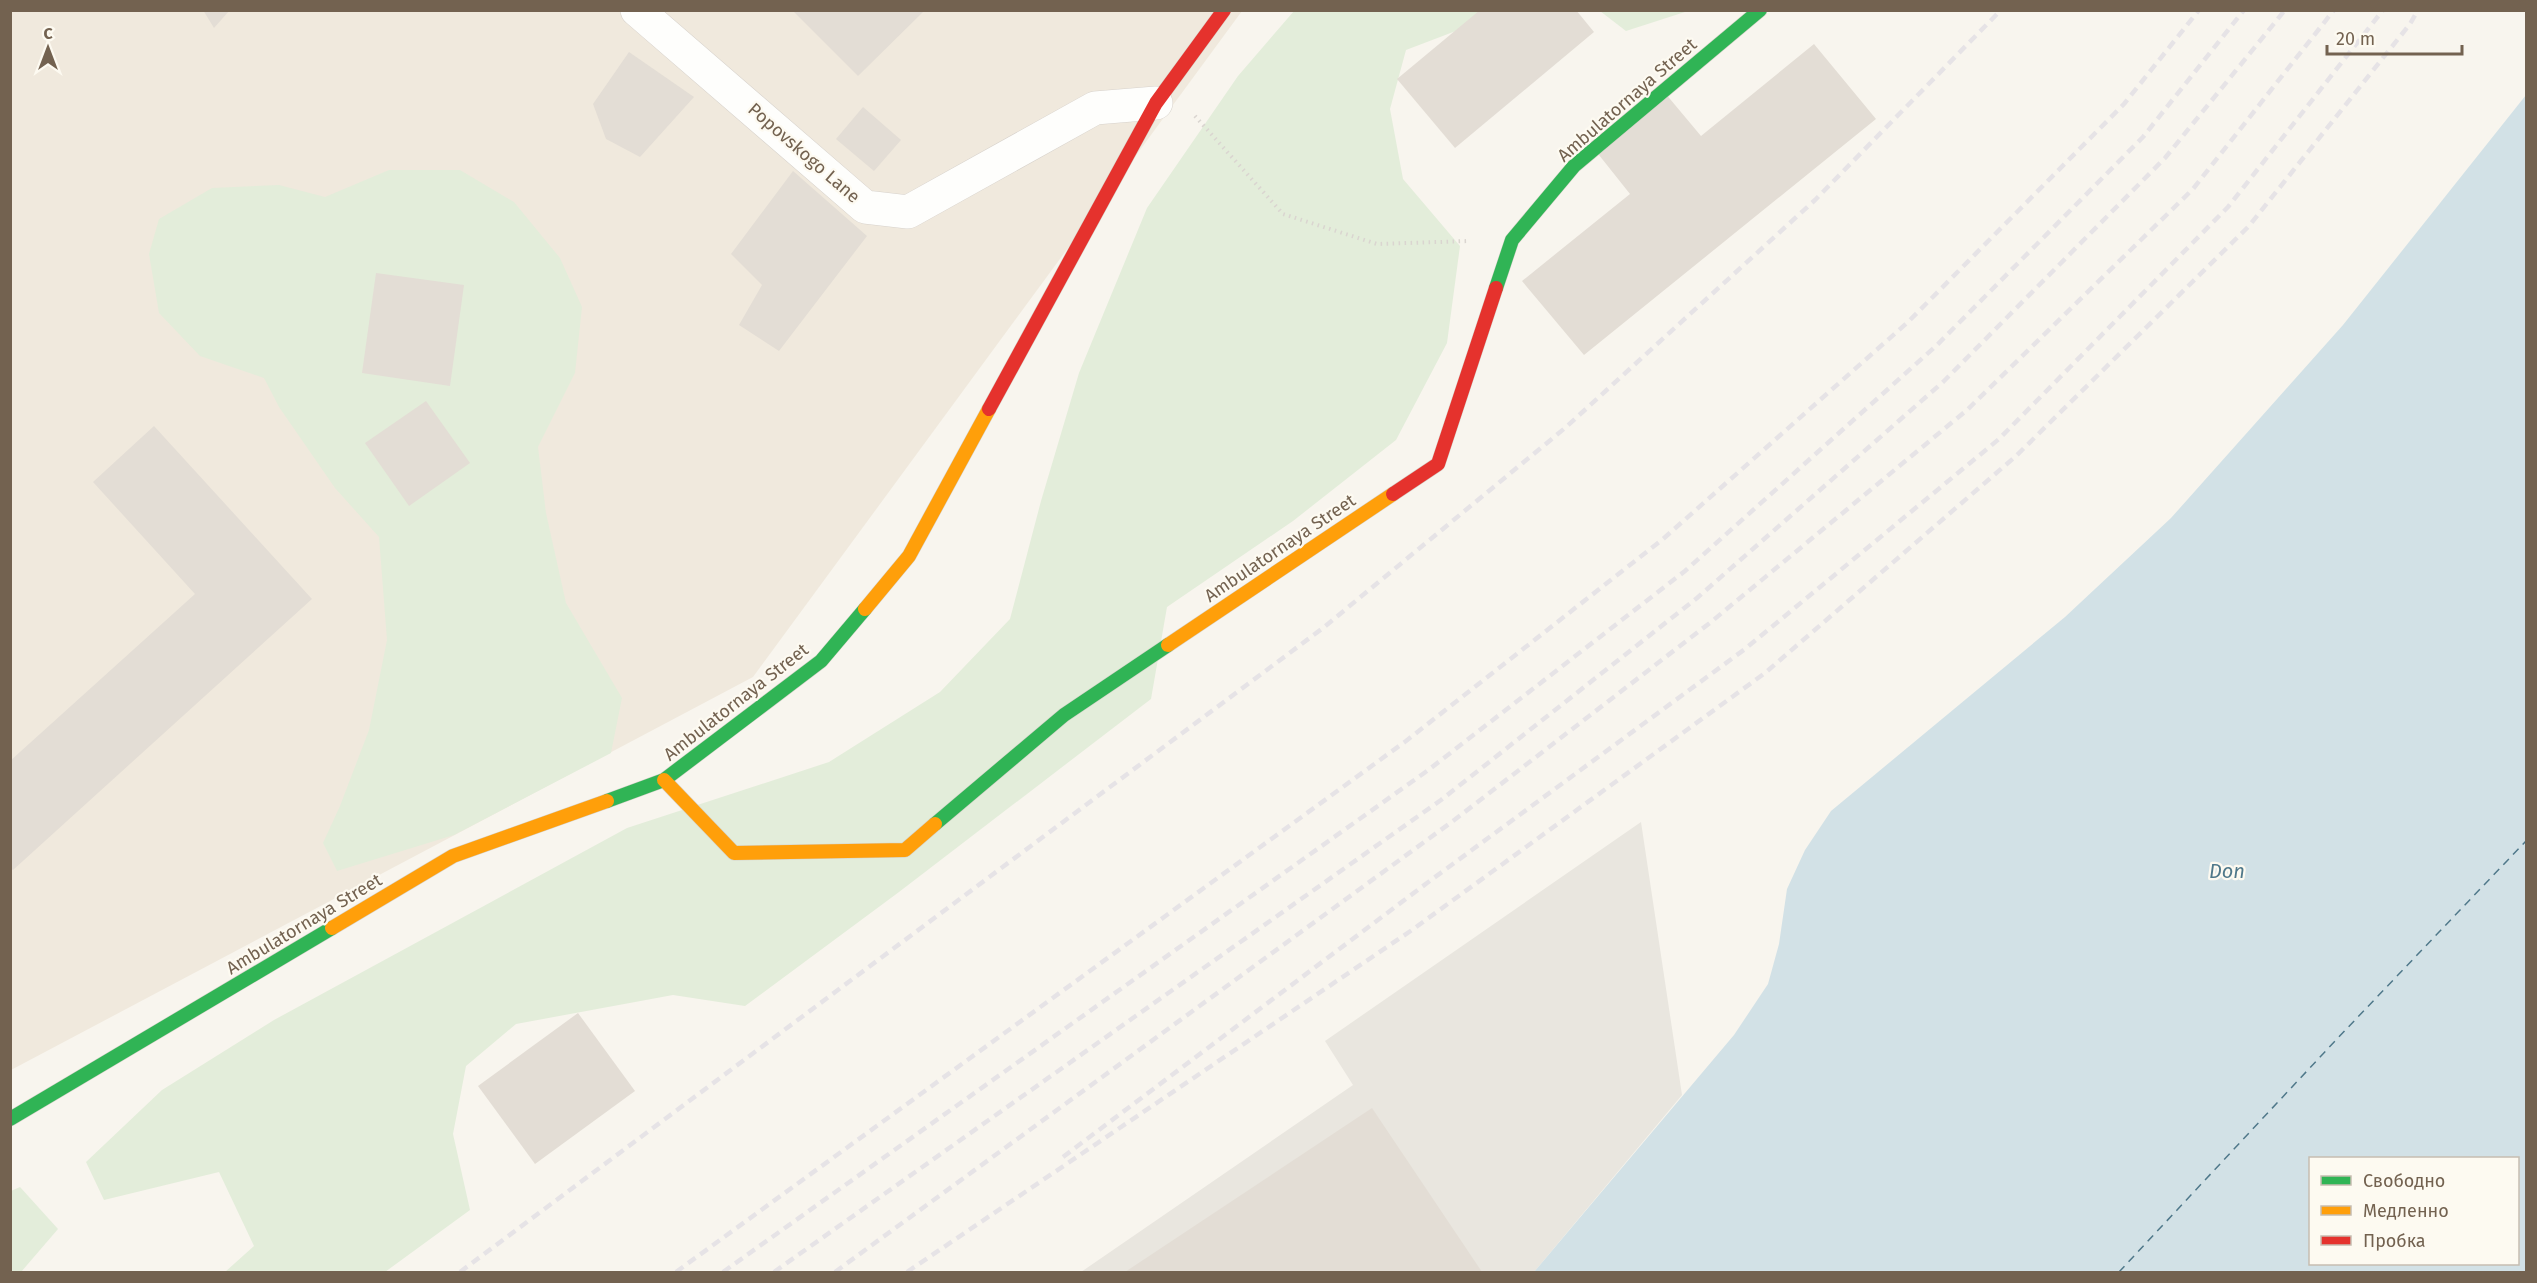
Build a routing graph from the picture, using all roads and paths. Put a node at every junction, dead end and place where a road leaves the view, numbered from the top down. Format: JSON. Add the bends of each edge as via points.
{"nodes":[{"id":1,"x":637,"y":10,"type":"edge"},
{"id":2,"x":1224,"y":10,"type":"edge"},
{"id":3,"x":1760,"y":10,"type":"edge"},
{"id":4,"x":1162,"y":95,"type":"junction"},
{"id":5,"x":1512,"y":240,"type":"junction"},
{"id":6,"x":664,"y":780,"type":"junction"},
{"id":7,"x":10,"y":1119,"type":"edge"}],
"edges":[{"from":1,"to":4,"type":"street","name":"Popovskogo Lane","via":[[865,207],[908,212],[1095,108]]},
{"from":2,"to":4,"type":"street","name":"Ambulatornaya Street"},
{"from":3,"to":5,"type":"street","name":"Ambulatornaya Street","via":[[1574,166]]},
{"from":4,"to":5,"type":"path","via":[[1283,214],[1377,244]]},
{"from":4,"to":6,"type":"street","name":"Ambulatornaya Street","via":[[909,556],[821,661]]},
{"from":5,"to":6,"type":"street","name":"Ambulatornaya Street","via":[[1438,464],[1064,715],[905,850],[734,853]]},
{"from":6,"to":7,"type":"street","name":"Ambulatornaya Street","via":[[453,856]]}]}
